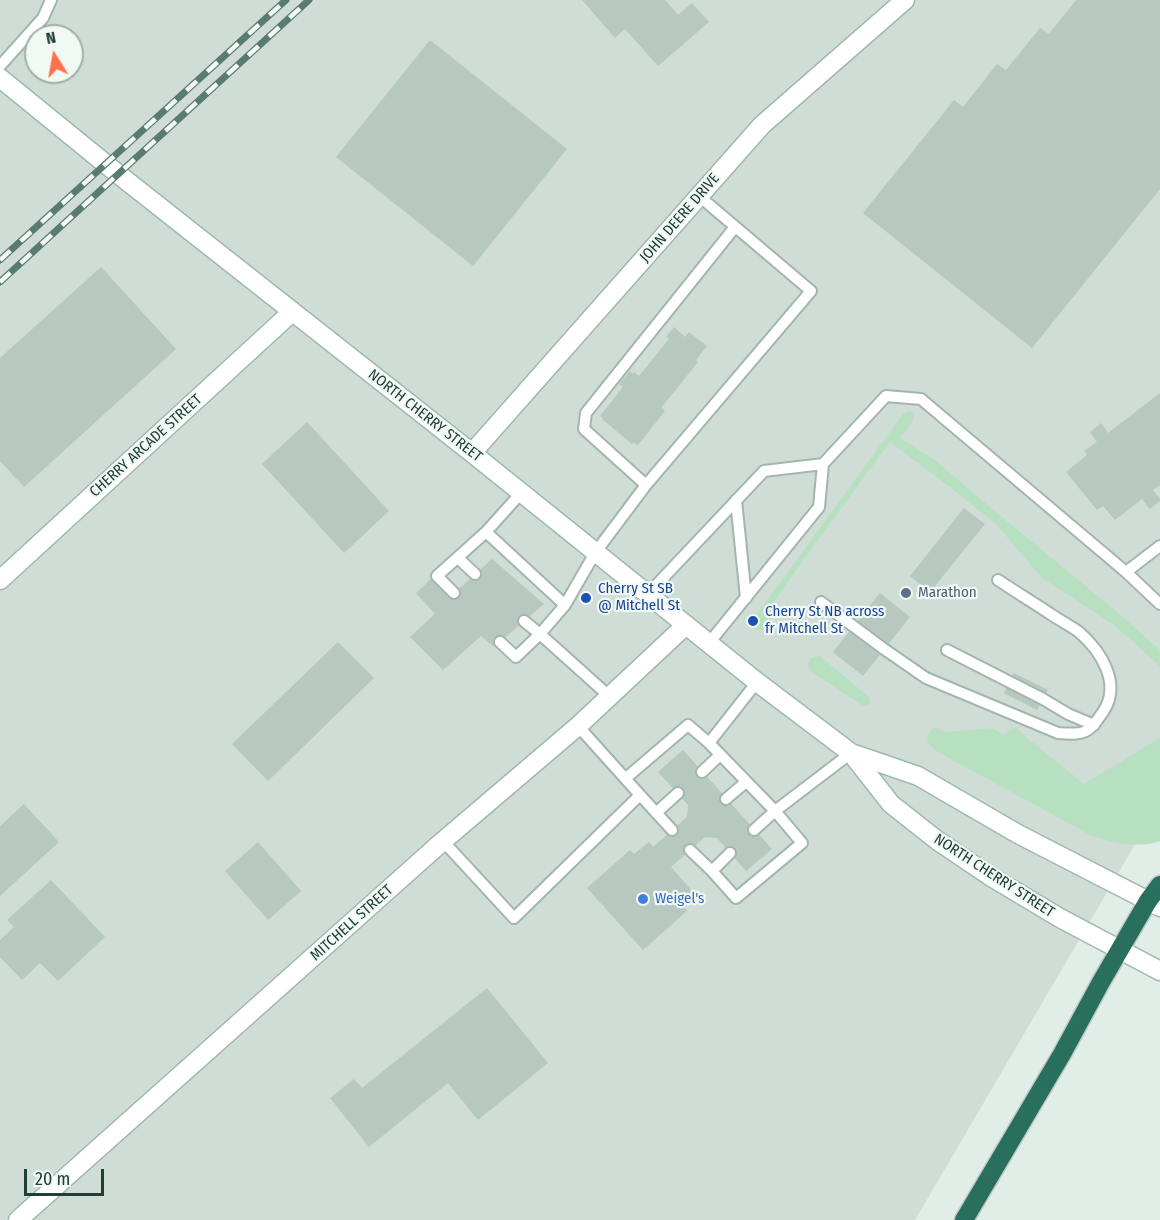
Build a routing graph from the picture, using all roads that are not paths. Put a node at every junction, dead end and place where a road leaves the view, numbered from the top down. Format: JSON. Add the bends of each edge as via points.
{"nodes":[{"id":1,"x":51,"y":0,"type":"edge"},
{"id":2,"x":905,"y":0,"type":"edge"},
{"id":3,"x":0,"y":66,"type":"edge"},
{"id":4,"x":0,"y":78,"type":"edge"},
{"id":5,"x":699,"y":196,"type":"junction"},
{"id":6,"x":735,"y":226,"type":"junction"},
{"id":7,"x":292,"y":312,"type":"junction"},
{"id":8,"x":472,"y":453,"type":"junction"},
{"id":9,"x":823,"y":464,"type":"junction"},
{"id":10,"x":646,"y":485,"type":"junction"},
{"id":11,"x":521,"y":492,"type":"junction"},
{"id":12,"x":736,"y":500,"type":"junction"},
{"id":13,"x":486,"y":532,"type":"junction"},
{"id":14,"x":1160,"y":546,"type":"edge"},
{"id":15,"x":595,"y":553,"type":"junction"},
{"id":16,"x":458,"y":558,"type":"junction"},
{"id":17,"x":1126,"y":572,"type":"junction"},
{"id":18,"x":475,"y":574,"type":"dead end"},
{"id":19,"x":0,"y":579,"type":"edge"},
{"id":20,"x":998,"y":580,"type":"dead end"},
{"id":21,"x":454,"y":593,"type":"dead end"},
{"id":22,"x":648,"y":594,"type":"junction"},
{"id":23,"x":746,"y":598,"type":"junction"},
{"id":24,"x":821,"y":602,"type":"dead end"},
{"id":25,"x":1160,"y":604,"type":"edge"},
{"id":26,"x":565,"y":605,"type":"junction"},
{"id":27,"x":524,"y":621,"type":"dead end"},
{"id":28,"x":686,"y":625,"type":"junction"},
{"id":29,"x":540,"y":634,"type":"junction"},
{"id":30,"x":500,"y":642,"type":"dead end"},
{"id":31,"x":709,"y":643,"type":"junction"},
{"id":32,"x":947,"y":650,"type":"dead end"},
{"id":33,"x":758,"y":682,"type":"junction"},
{"id":34,"x":609,"y":696,"type":"junction"},
{"id":35,"x":1094,"y":725,"type":"junction"},
{"id":36,"x":578,"y":726,"type":"junction"},
{"id":37,"x":709,"y":743,"type":"junction"},
{"id":38,"x":851,"y":753,"type":"junction"},
{"id":39,"x":720,"y":755,"type":"junction"},
{"id":40,"x":702,"y":772,"type":"dead end"},
{"id":41,"x":626,"y":778,"type":"junction"},
{"id":42,"x":746,"y":782,"type":"junction"},
{"id":43,"x":678,"y":793,"type":"dead end"},
{"id":44,"x":640,"y":795,"type":"junction"},
{"id":45,"x":726,"y":799,"type":"dead end"},
{"id":46,"x":775,"y":811,"type":"junction"},
{"id":47,"x":656,"y":813,"type":"junction"},
{"id":48,"x":672,"y":830,"type":"dead end"},
{"id":49,"x":754,"y":830,"type":"dead end"},
{"id":50,"x":443,"y":841,"type":"junction"},
{"id":51,"x":690,"y":850,"type":"dead end"},
{"id":52,"x":730,"y":853,"type":"dead end"},
{"id":53,"x":712,"y":871,"type":"junction"},
{"id":54,"x":1160,"y":885,"type":"edge"},
{"id":55,"x":1154,"y":904,"type":"edge"},
{"id":56,"x":1120,"y":950,"type":"junction"},
{"id":57,"x":1160,"y":971,"type":"edge"},
{"id":58,"x":18,"y":1220,"type":"edge"},
{"id":59,"x":964,"y":1220,"type":"edge"}],
"edges":[{"from":1,"to":3,"type":"lane","via":[[43,18]]},
{"from":2,"to":5,"type":"street","name":"JOHN DEERE DRIVE","via":[[762,125]]},
{"from":4,"to":7,"type":"street","name":"NORTH CHERRY STREET"},
{"from":5,"to":6,"type":"lane"},
{"from":5,"to":8,"type":"street","name":"JOHN DEERE DRIVE"},
{"from":6,"to":10,"type":"lane","via":[[586,413],[584,429]]},
{"from":6,"to":10,"type":"lane","via":[[811,291]]},
{"from":7,"to":8,"type":"street","name":"NORTH CHERRY STREET"},
{"from":7,"to":19,"type":"street","name":"CHERRY ARCADE STREET"},
{"from":8,"to":11,"type":"street","name":"NORTH CHERRY STREET"},
{"from":9,"to":12,"type":"lane","via":[[764,471]]},
{"from":9,"to":17,"type":"lane","via":[[886,396],[921,399]]},
{"from":9,"to":23,"type":"lane","via":[[819,507]]},
{"from":10,"to":15,"type":"lane"},
{"from":11,"to":13,"type":"lane"},
{"from":11,"to":15,"type":"street","name":"NORTH CHERRY STREET"},
{"from":12,"to":22,"type":"lane"},
{"from":12,"to":23,"type":"lane"},
{"from":13,"to":16,"type":"lane"},
{"from":13,"to":26,"type":"lane"},
{"from":14,"to":17,"type":"lane"},
{"from":15,"to":22,"type":"street","name":"NORTH CHERRY STREET"},
{"from":15,"to":26,"type":"lane"},
{"from":16,"to":18,"type":"lane"},
{"from":16,"to":21,"type":"lane","via":[[437,576]]},
{"from":17,"to":25,"type":"lane"},
{"from":20,"to":35,"type":"lane","via":[[1079,632],[1102,657],[1111,682],[1108,705]]},
{"from":22,"to":28,"type":"street","name":"NORTH CHERRY STREET"},
{"from":23,"to":31,"type":"lane"},
{"from":24,"to":35,"type":"lane","via":[[926,678],[1058,733],[1086,732]]},
{"from":26,"to":29,"type":"lane"},
{"from":27,"to":29,"type":"lane"},
{"from":28,"to":31,"type":"street","name":"NORTH CHERRY STREET"},
{"from":28,"to":34,"type":"street","name":"MITCHELL STREET"},
{"from":29,"to":30,"type":"lane","via":[[516,657]]},
{"from":29,"to":34,"type":"lane"},
{"from":31,"to":33,"type":"street","name":"NORTH CHERRY STREET"},
{"from":32,"to":35,"type":"lane"},
{"from":33,"to":37,"type":"lane"},
{"from":33,"to":38,"type":"street","name":"NORTH CHERRY STREET"},
{"from":34,"to":36,"type":"street","name":"MITCHELL STREET"},
{"from":36,"to":41,"type":"lane"},
{"from":36,"to":50,"type":"street","name":"MITCHELL STREET"},
{"from":37,"to":39,"type":"lane"},
{"from":37,"to":41,"type":"lane","via":[[688,724]]},
{"from":38,"to":46,"type":"lane"},
{"from":38,"to":55,"type":"street","name":"NORTH CHERRY STREET","via":[[918,776],[1018,834]]},
{"from":38,"to":56,"type":"street","name":"NORTH CHERRY STREET","via":[[891,804],[938,841],[993,878]]},
{"from":39,"to":40,"type":"lane"},
{"from":39,"to":42,"type":"lane"},
{"from":41,"to":44,"type":"lane"},
{"from":42,"to":45,"type":"lane"},
{"from":42,"to":46,"type":"lane"},
{"from":43,"to":47,"type":"lane"},
{"from":44,"to":47,"type":"lane"},
{"from":44,"to":50,"type":"lane","via":[[514,918]]},
{"from":46,"to":49,"type":"lane"},
{"from":46,"to":53,"type":"lane","via":[[802,843],[736,898]]},
{"from":47,"to":48,"type":"lane"},
{"from":50,"to":58,"type":"street","name":"MITCHELL STREET"},
{"from":51,"to":53,"type":"lane"},
{"from":52,"to":53,"type":"lane"},
{"from":54,"to":55,"type":"highway"},
{"from":55,"to":56,"type":"highway"},
{"from":56,"to":57,"type":"street","name":"NORTH CHERRY STREET"},
{"from":56,"to":59,"type":"highway"}]}
